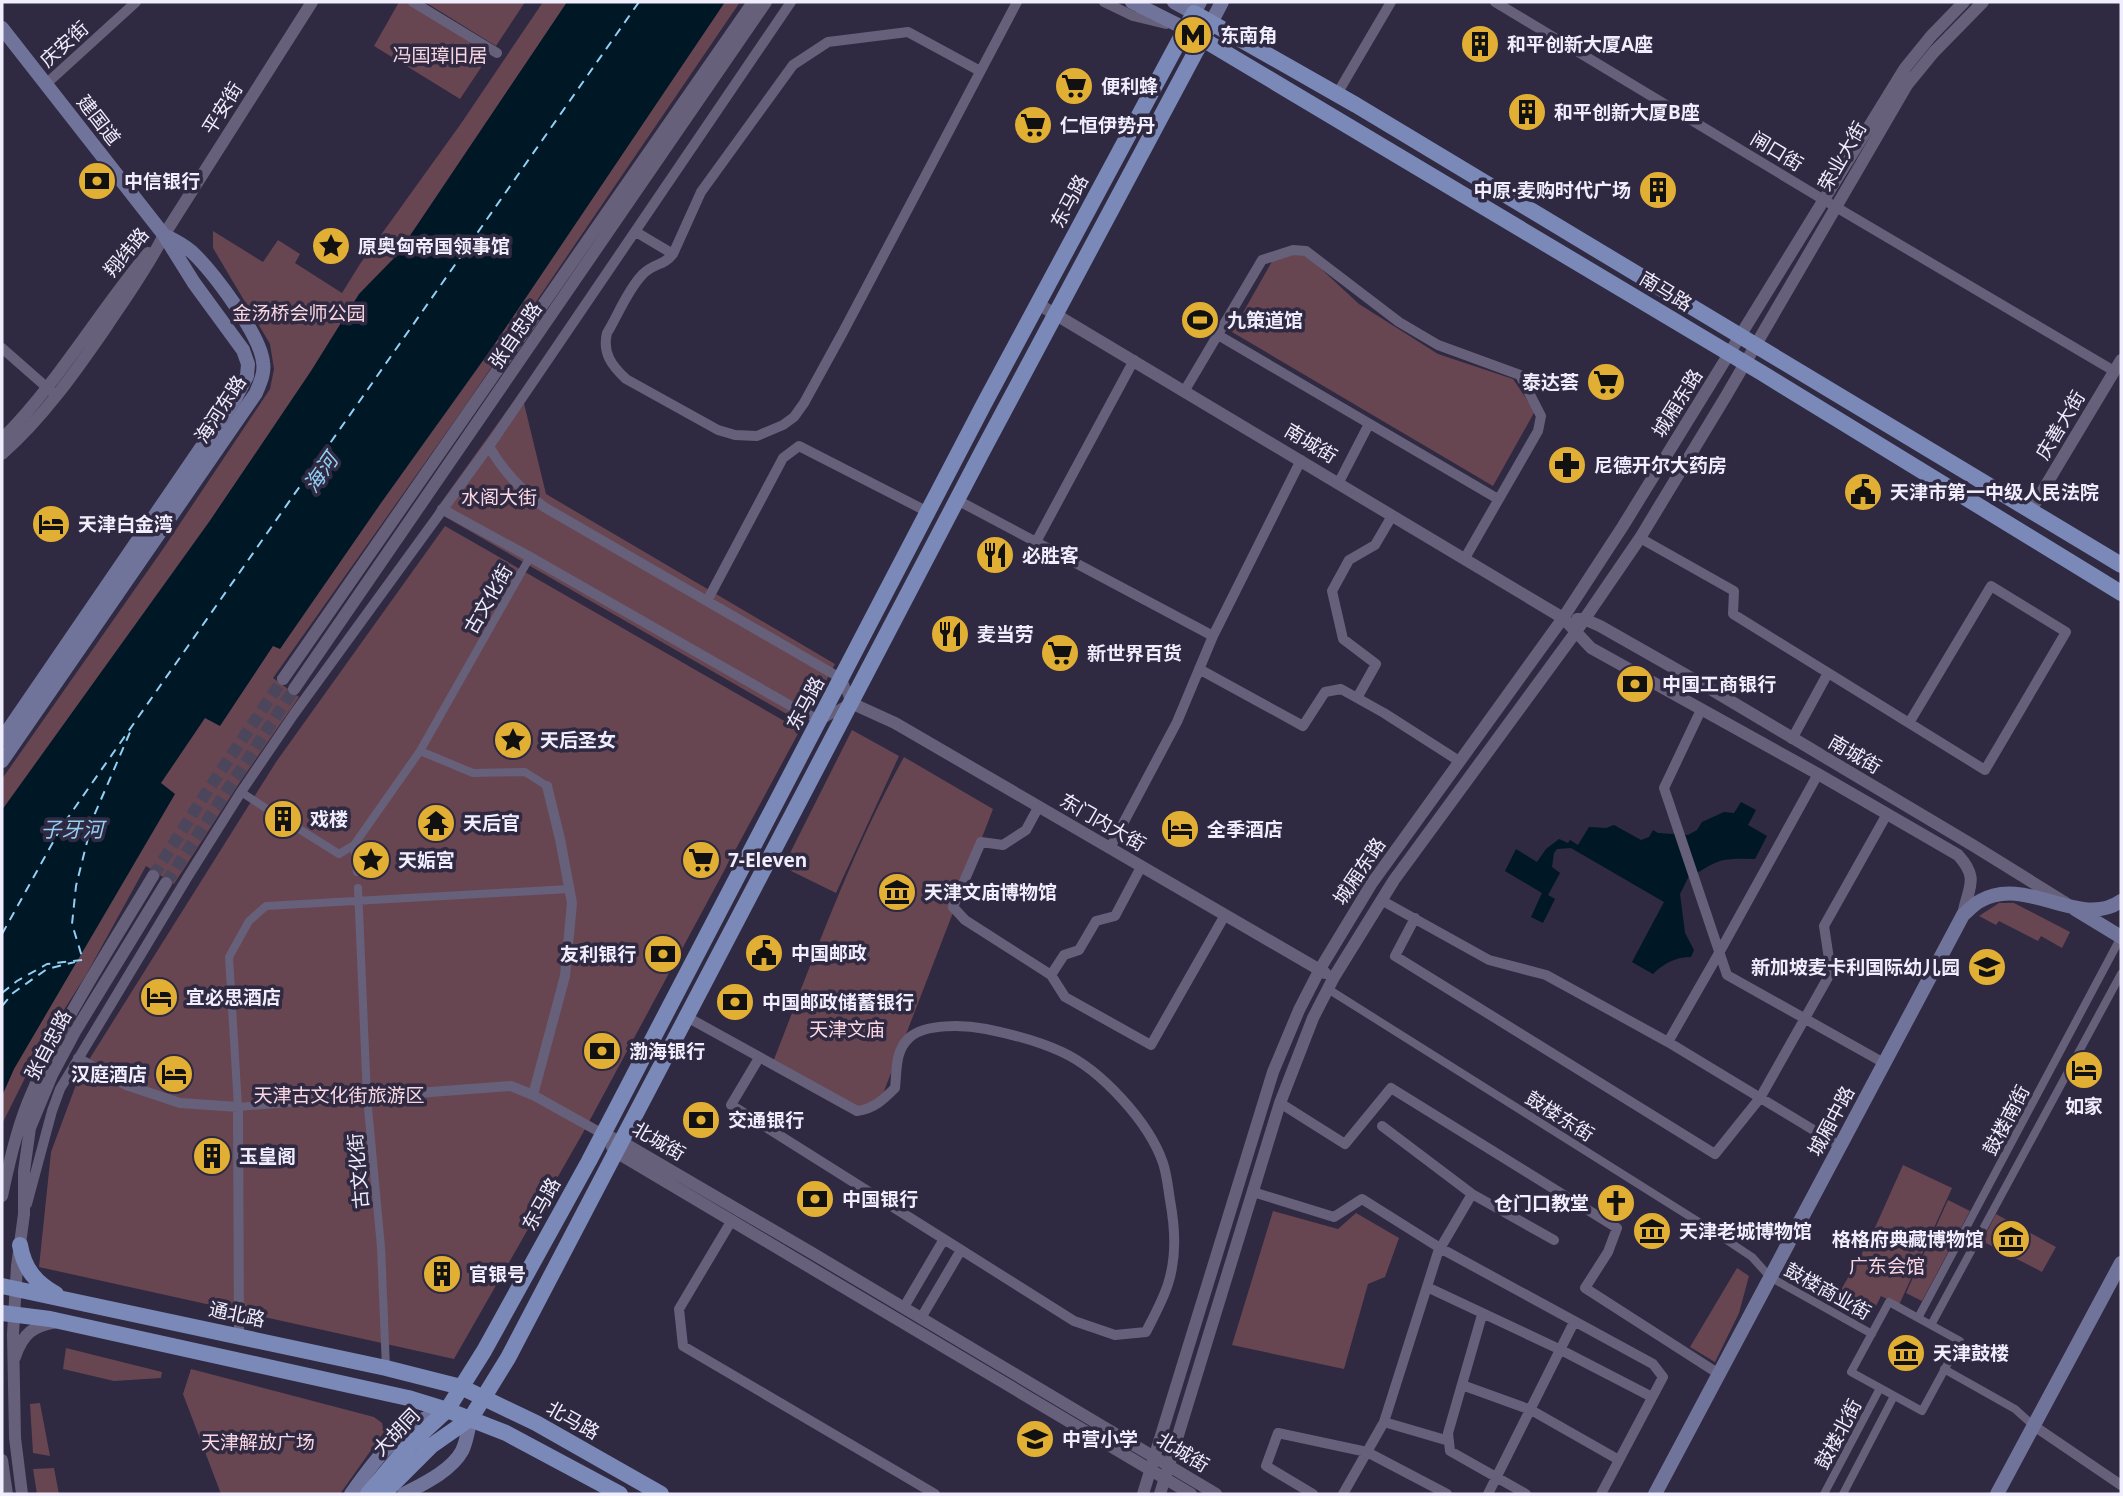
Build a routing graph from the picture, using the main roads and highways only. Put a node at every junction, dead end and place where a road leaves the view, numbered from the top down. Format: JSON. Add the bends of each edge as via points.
{"nodes":[{"id":1,"x":1132,"y":2,"type":"edge"},
{"id":2,"x":1222,"y":2,"type":"edge"},
{"id":3,"x":1187,"y":5,"type":"edge"},
{"id":4,"x":1211,"y":23,"type":"junction"},
{"id":5,"x":2,"y":28,"type":"edge"},
{"id":6,"x":1186,"y":29,"type":"junction"},
{"id":7,"x":1202,"y":38,"type":"junction"},
{"id":8,"x":164,"y":235,"type":"junction"},
{"id":9,"x":2121,"y":565,"type":"edge"},
{"id":10,"x":2121,"y":593,"type":"edge"},
{"id":11,"x":2,"y":739,"type":"edge"},
{"id":12,"x":2,"y":761,"type":"edge"},
{"id":13,"x":2121,"y":901,"type":"edge"},
{"id":14,"x":2072,"y":907,"type":"junction"},
{"id":15,"x":2121,"y":937,"type":"edge"},
{"id":16,"x":20,"y":1245,"type":"road end"},
{"id":17,"x":2121,"y":1263,"type":"edge"},
{"id":18,"x":9,"y":1288,"type":"edge"},
{"id":19,"x":65,"y":1298,"type":"junction"},
{"id":20,"x":6,"y":1311,"type":"edge"},
{"id":21,"x":461,"y":1387,"type":"junction"},
{"id":22,"x":484,"y":1397,"type":"junction"},
{"id":23,"x":447,"y":1410,"type":"junction"},
{"id":24,"x":471,"y":1418,"type":"junction"},
{"id":25,"x":377,"y":1492,"type":"edge"},
{"id":26,"x":351,"y":1494,"type":"edge"},
{"id":27,"x":404,"y":1494,"type":"edge"},
{"id":28,"x":620,"y":1494,"type":"edge"},
{"id":29,"x":661,"y":1494,"type":"edge"},
{"id":30,"x":1655,"y":1494,"type":"edge"},
{"id":31,"x":1997,"y":1494,"type":"edge"}],
"edges":[{"from":1,"to":6,"type":"main road"},
{"from":2,"to":4,"type":"main road"},
{"from":3,"to":4,"type":"main road","name":"南马路"},
{"from":3,"to":6,"type":"main road","name":"东马路"},
{"from":4,"to":7,"type":"main road"},
{"from":4,"to":9,"type":"main road","name":"南马路"},
{"from":5,"to":8,"type":"main road","name":"建国道"},
{"from":6,"to":7,"type":"main road","name":"南马路"},
{"from":6,"to":21,"type":"main road","name":"东马路","via":[[603,1134]]},
{"from":7,"to":10,"type":"main road","name":"南马路"},
{"from":7,"to":22,"type":"main road"},
{"from":8,"to":11,"type":"main road","name":"海河东路","via":[[243,351],[247,376]]},
{"from":8,"to":12,"type":"main road","name":"海河东路","via":[[194,254],[251,330],[264,364],[262,380]]},
{"from":13,"to":14,"type":"main road","name":"城厢中路","via":[[2106,909]]},
{"from":14,"to":15,"type":"main road","name":"南城街"},
{"from":14,"to":30,"type":"main road","name":"城厢中路","via":[[2011,893],[1980,901],[1963,915]]},
{"from":16,"to":19,"type":"main road","via":[[30,1273]]},
{"from":17,"to":31,"type":"main road"},
{"from":18,"to":19,"type":"main road","name":"通北路"},
{"from":19,"to":21,"type":"main road","name":"通北路"},
{"from":20,"to":23,"type":"main road"},
{"from":21,"to":22,"type":"main road","name":"北马路"},
{"from":21,"to":23,"type":"main road","name":"东马路"},
{"from":22,"to":24,"type":"main road"},
{"from":22,"to":29,"type":"main road","name":"北马路"},
{"from":23,"to":24,"type":"main road"},
{"from":23,"to":25,"type":"main road","name":"大胡同","via":[[410,1444]]},
{"from":23,"to":26,"type":"main road","name":"大胡同","via":[[406,1429]]},
{"from":24,"to":25,"type":"main road","name":"大胡同"},
{"from":24,"to":27,"type":"main road","via":[[463,1450],[454,1461]]},
{"from":24,"to":28,"type":"main road"}]}
